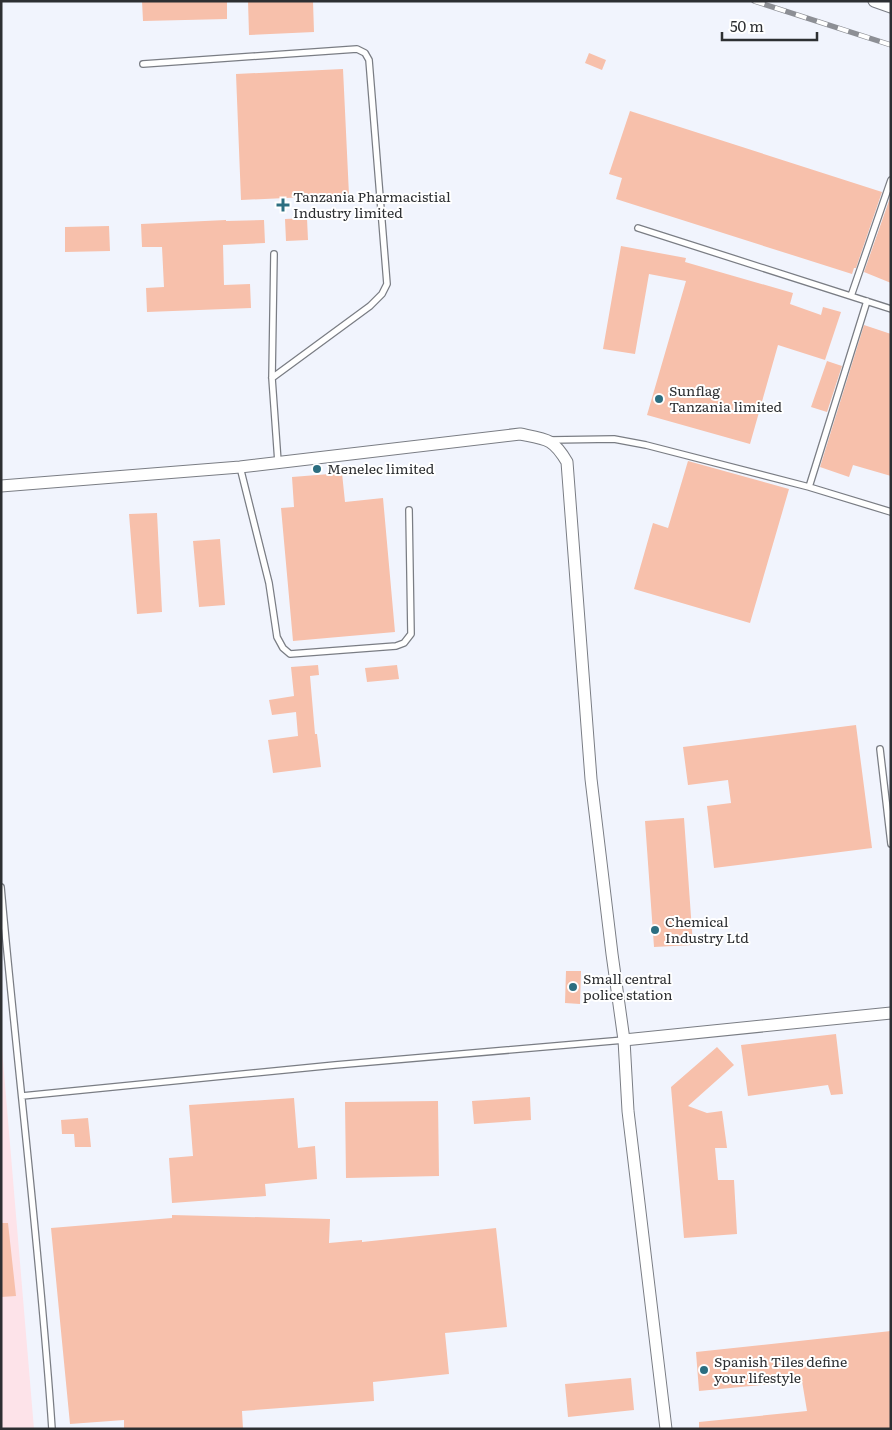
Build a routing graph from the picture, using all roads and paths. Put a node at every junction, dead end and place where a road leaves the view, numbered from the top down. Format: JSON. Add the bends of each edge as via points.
{"nodes":[{"id":1,"x":874,"y":1,"type":"edge"},
{"id":2,"x":891,"y":7,"type":"edge"},
{"id":3,"x":143,"y":64,"type":"dead end"},
{"id":4,"x":891,"y":180,"type":"edge"},
{"id":5,"x":638,"y":228,"type":"dead end"},
{"id":6,"x":274,"y":254,"type":"dead end"},
{"id":7,"x":851,"y":296,"type":"junction"},
{"id":8,"x":867,"y":301,"type":"junction"},
{"id":9,"x":891,"y":309,"type":"edge"},
{"id":10,"x":272,"y":378,"type":"junction"},
{"id":11,"x":549,"y":440,"type":"junction"},
{"id":12,"x":278,"y":462,"type":"junction"},
{"id":13,"x":240,"y":468,"type":"junction"},
{"id":14,"x":1,"y":486,"type":"edge"},
{"id":15,"x":809,"y":487,"type":"junction"},
{"id":16,"x":409,"y":510,"type":"dead end"},
{"id":17,"x":891,"y":512,"type":"edge"},
{"id":18,"x":880,"y":749,"type":"dead end"},
{"id":19,"x":891,"y":844,"type":"edge"},
{"id":20,"x":1,"y":888,"type":"edge"},
{"id":21,"x":891,"y":1013,"type":"edge"},
{"id":22,"x":624,"y":1040,"type":"junction"},
{"id":23,"x":22,"y":1096,"type":"junction"},
{"id":24,"x":52,"y":1429,"type":"edge"},
{"id":25,"x":666,"y":1429,"type":"edge"}],
"edges":[{"from":1,"to":2,"type":"street"},
{"from":3,"to":10,"type":"lane","via":[[357,49],[370,60],[387,284],[370,306]]},
{"from":4,"to":7,"type":"lane"},
{"from":5,"to":7,"type":"lane"},
{"from":6,"to":10,"type":"lane"},
{"from":7,"to":8,"type":"lane"},
{"from":8,"to":9,"type":"lane"},
{"from":8,"to":15,"type":"lane"},
{"from":10,"to":12,"type":"lane"},
{"from":11,"to":12,"type":"street","via":[[520,434]]},
{"from":11,"to":15,"type":"lane","via":[[614,439]]},
{"from":11,"to":22,"type":"street","via":[[559,448],[567,462],[591,779]]},
{"from":12,"to":13,"type":"street"},
{"from":13,"to":14,"type":"street"},
{"from":13,"to":16,"type":"lane","via":[[265,565],[277,637],[290,654],[396,646],[412,634]]},
{"from":15,"to":17,"type":"lane"},
{"from":18,"to":19,"type":"lane"},
{"from":20,"to":23,"type":"lane"},
{"from":21,"to":22,"type":"street"},
{"from":22,"to":23,"type":"lane"},
{"from":22,"to":25,"type":"street","via":[[628,1111]]},
{"from":23,"to":24,"type":"lane"}]}
